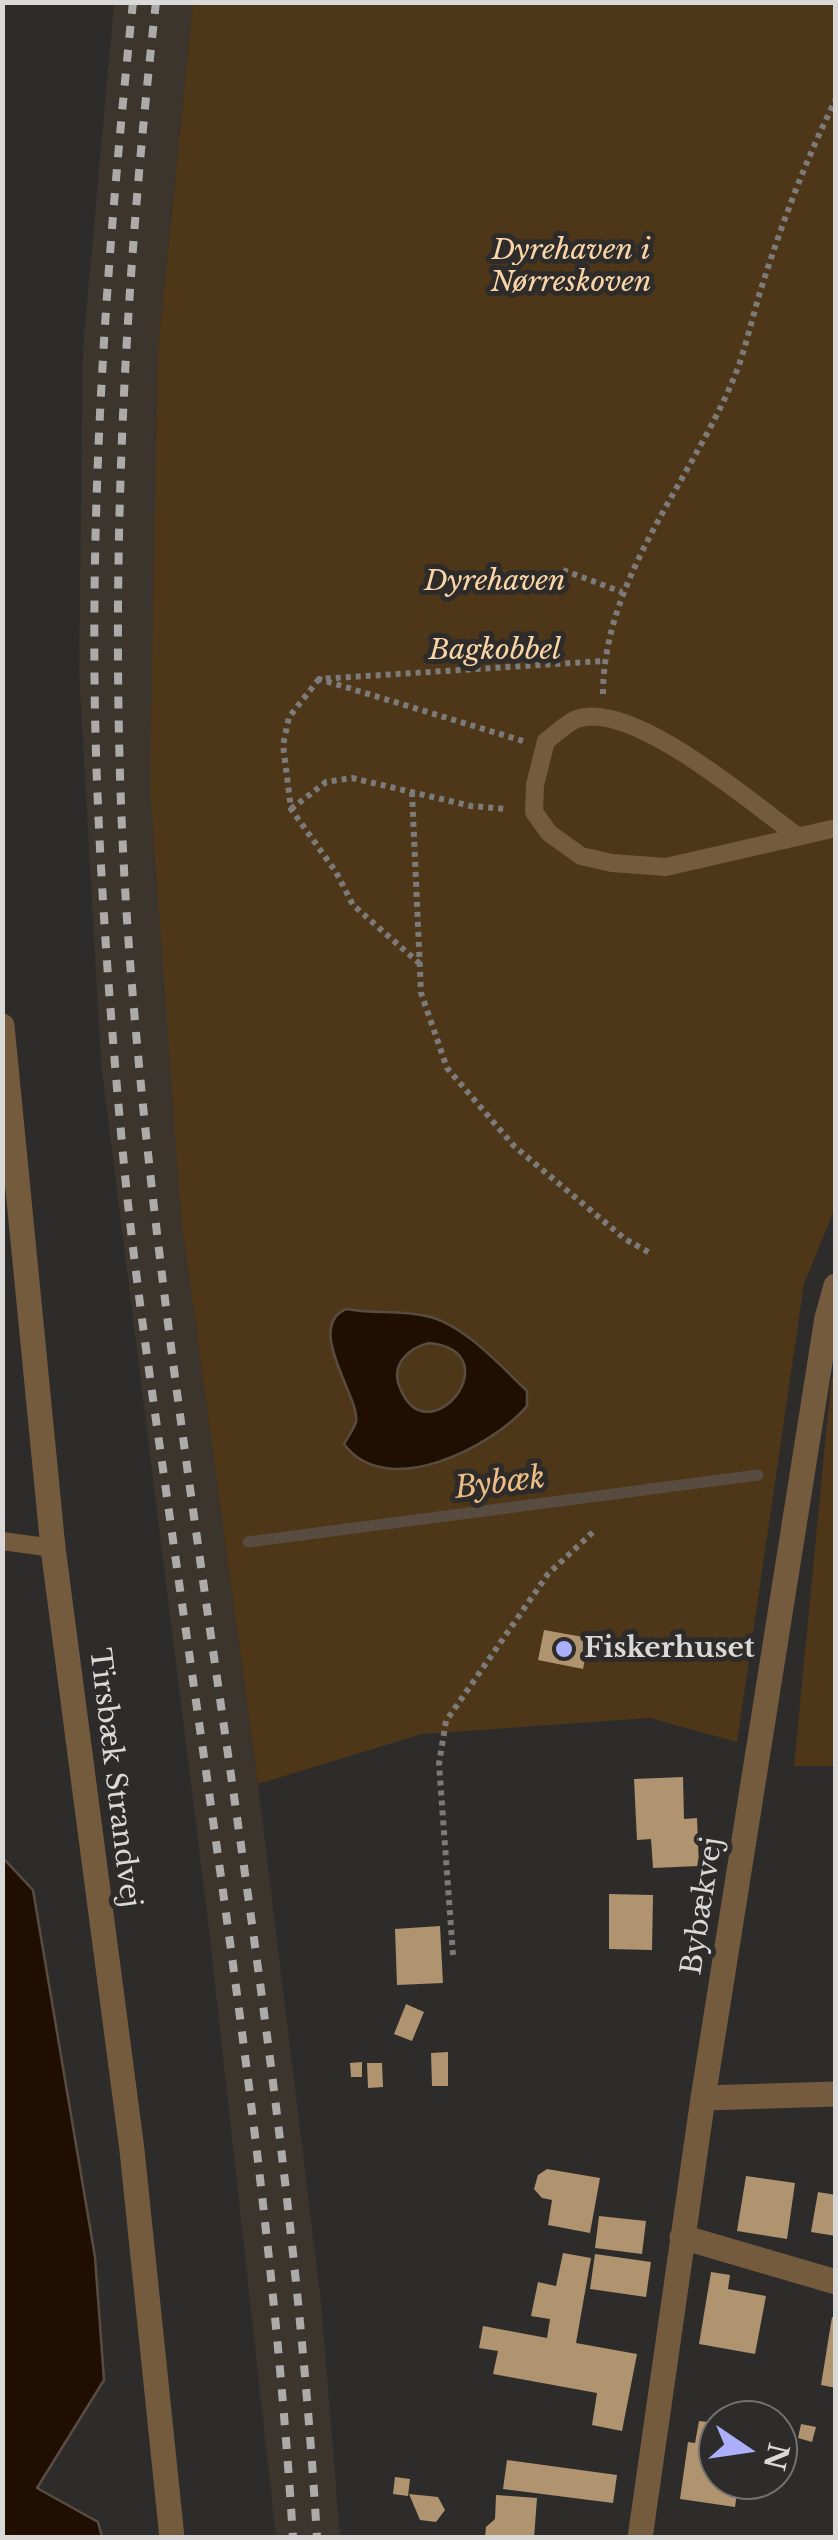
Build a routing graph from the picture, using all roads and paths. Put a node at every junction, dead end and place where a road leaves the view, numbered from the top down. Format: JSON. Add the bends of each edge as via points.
{"nodes":[{"id":1,"x":836,"y":99,"type":"edge"},
{"id":2,"x":562,"y":570,"type":"dead end"},
{"id":3,"x":622,"y":592,"type":"junction"},
{"id":4,"x":603,"y":661,"type":"junction"},
{"id":5,"x":319,"y":679,"type":"junction"},
{"id":6,"x":603,"y":717,"type":"junction"},
{"id":7,"x":544,"y":748,"type":"junction"},
{"id":8,"x":412,"y":792,"type":"junction"},
{"id":9,"x":291,"y":808,"type":"junction"},
{"id":10,"x":534,"y":812,"type":"junction"},
{"id":11,"x":836,"y":828,"type":"edge"},
{"id":12,"x":796,"y":835,"type":"junction"},
{"id":13,"x":420,"y":964,"type":"junction"},
{"id":14,"x":2,"y":1026,"type":"edge"},
{"id":15,"x":11,"y":1221,"type":"edge"},
{"id":16,"x":652,"y":1254,"type":"dead end"},
{"id":17,"x":836,"y":1286,"type":"edge"},
{"id":18,"x":592,"y":1532,"type":"dead end"},
{"id":19,"x":2,"y":1541,"type":"edge"},
{"id":20,"x":53,"y":1548,"type":"junction"},
{"id":21,"x":453,"y":1955,"type":"dead end"},
{"id":22,"x":836,"y":2094,"type":"edge"},
{"id":23,"x":703,"y":2098,"type":"junction"},
{"id":24,"x":682,"y":2237,"type":"junction"},
{"id":25,"x":836,"y":2282,"type":"edge"},
{"id":26,"x":172,"y":2538,"type":"edge"},
{"id":27,"x":640,"y":2538,"type":"edge"}],
"edges":[{"from":1,"to":3,"type":"path","via":[[806,165],[738,367]]},
{"from":2,"to":3,"type":"path"},
{"from":3,"to":4,"type":"path"},
{"from":4,"to":5,"type":"path"},
{"from":4,"to":6,"type":"path"},
{"from":5,"to":7,"type":"path"},
{"from":5,"to":9,"type":"path","via":[[289,717],[283,745]]},
{"from":6,"to":7,"type":"lane","via":[[578,719]]},
{"from":6,"to":12,"type":"lane","via":[[629,722],[668,744]]},
{"from":7,"to":10,"type":"lane"},
{"from":8,"to":9,"type":"path","via":[[352,778],[326,782]]},
{"from":8,"to":10,"type":"path"},
{"from":8,"to":13,"type":"path"},
{"from":9,"to":13,"type":"path","via":[[353,904]]},
{"from":10,"to":12,"type":"lane","via":[[549,833],[581,856],[612,863],[666,867]]},
{"from":11,"to":12,"type":"lane"},
{"from":13,"to":16,"type":"path","via":[[422,993],[447,1068],[514,1146],[624,1240]]},
{"from":14,"to":15,"type":"street","name":"Tirsbæk Strandvej"},
{"from":15,"to":20,"type":"street","name":"Tirsbæk Strandvej"},
{"from":17,"to":23,"type":"street","name":"Bybækvej"},
{"from":18,"to":21,"type":"path","via":[[548,1574],[446,1720],[438,1764]]},
{"from":19,"to":20,"type":"lane"},
{"from":20,"to":26,"type":"street","name":"Tirsbæk Strandvej","via":[[132,2150]]},
{"from":22,"to":23,"type":"street"},
{"from":23,"to":24,"type":"street","name":"Bybækvej"},
{"from":24,"to":25,"type":"street"},
{"from":24,"to":27,"type":"street","name":"Bybækvej"}]}
